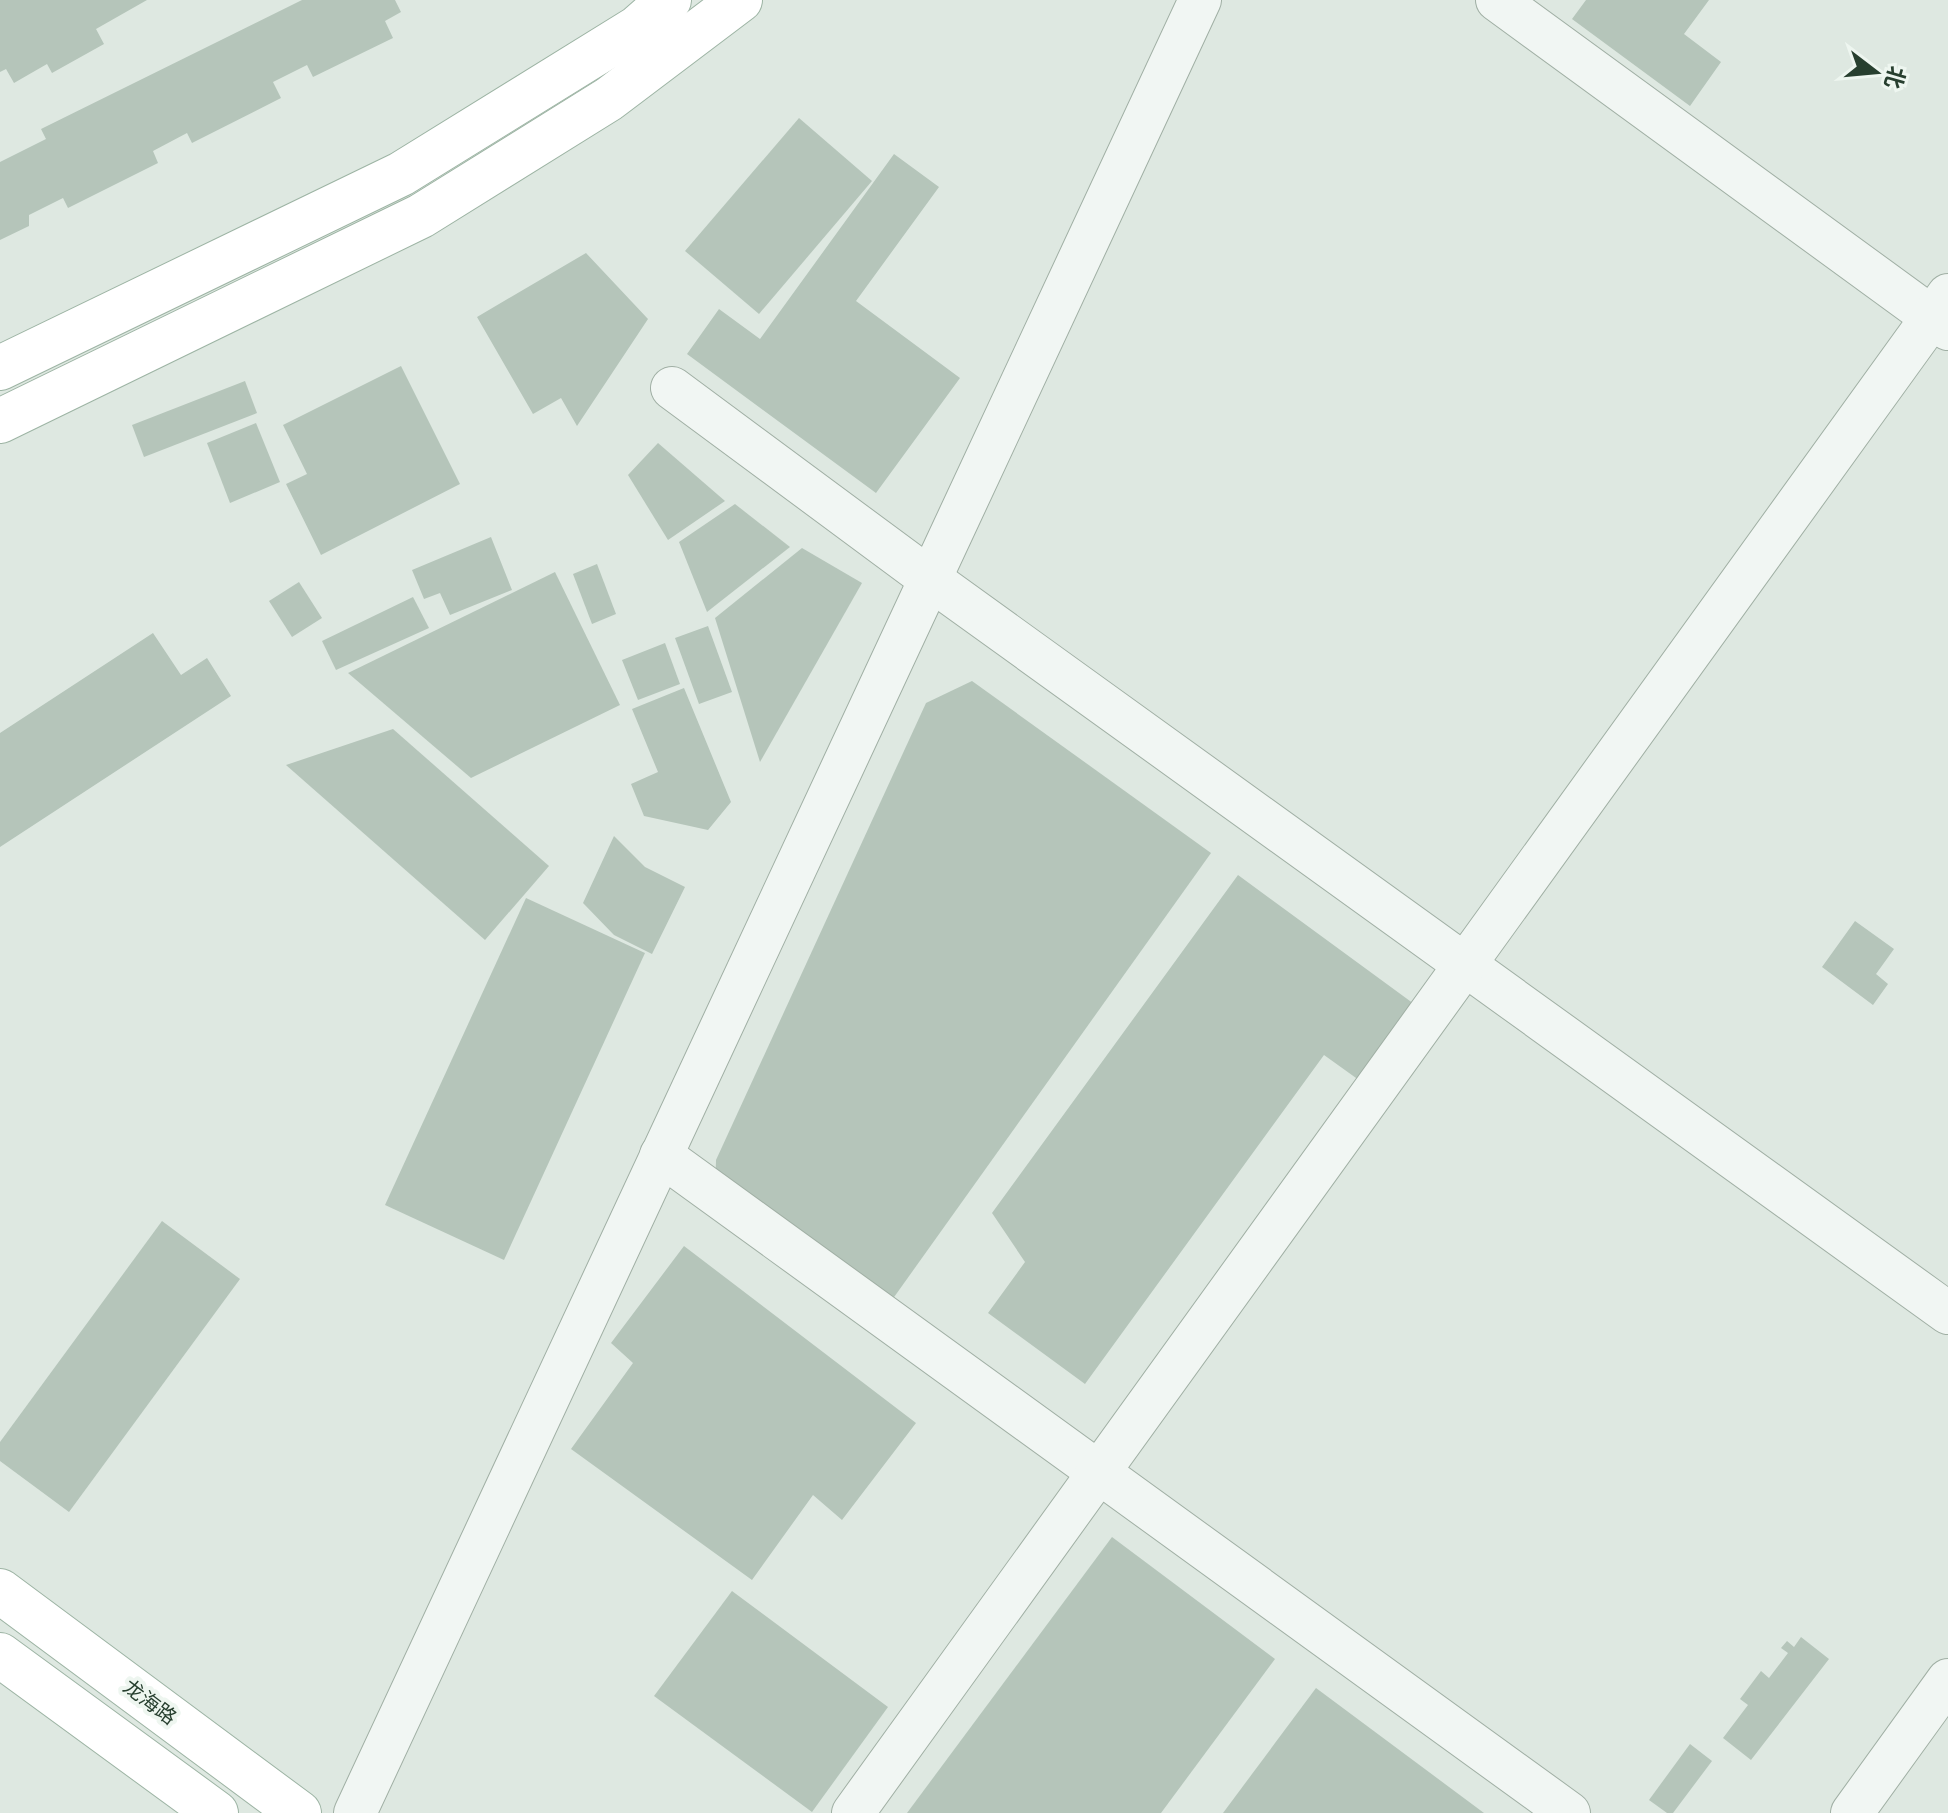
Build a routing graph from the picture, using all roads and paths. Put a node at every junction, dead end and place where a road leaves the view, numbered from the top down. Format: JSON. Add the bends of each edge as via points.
{"nodes":[{"id":1,"x":669,"y":0,"type":"edge"},
{"id":2,"x":740,"y":0,"type":"edge"},
{"id":3,"x":1200,"y":0,"type":"edge"},
{"id":4,"x":1497,"y":0,"type":"edge"},
{"id":5,"x":1943,"y":314,"type":"edge"},
{"id":6,"x":0,"y":368,"type":"edge"},
{"id":7,"x":672,"y":388,"type":"dead end"},
{"id":8,"x":0,"y":421,"type":"edge"},
{"id":9,"x":930,"y":579,"type":"junction"},
{"id":10,"x":1466,"y":963,"type":"junction"},
{"id":11,"x":661,"y":1155,"type":"junction"},
{"id":12,"x":1948,"y":1313,"type":"edge"},
{"id":13,"x":1098,"y":1472,"type":"junction"},
{"id":14,"x":0,"y":1591,"type":"edge"},
{"id":15,"x":0,"y":1655,"type":"edge"},
{"id":16,"x":1948,"y":1680,"type":"edge"},
{"id":17,"x":216,"y":1813,"type":"edge"},
{"id":18,"x":299,"y":1813,"type":"edge"},
{"id":19,"x":355,"y":1813,"type":"edge"},
{"id":20,"x":853,"y":1813,"type":"edge"},
{"id":21,"x":1569,"y":1813,"type":"edge"},
{"id":22,"x":1852,"y":1813,"type":"edge"}],
"edges":[{"from":1,"to":6,"type":"main road","via":[[637,28],[401,174]]},
{"from":2,"to":8,"type":"main road","via":[[609,99],[421,216]]},
{"from":3,"to":9,"type":"street"},
{"from":4,"to":5,"type":"street"},
{"from":5,"to":10,"type":"street"},
{"from":7,"to":9,"type":"street"},
{"from":9,"to":10,"type":"street"},
{"from":9,"to":11,"type":"street"},
{"from":10,"to":12,"type":"street"},
{"from":10,"to":13,"type":"street"},
{"from":11,"to":13,"type":"street"},
{"from":11,"to":19,"type":"street"},
{"from":13,"to":20,"type":"street"},
{"from":13,"to":21,"type":"street"},
{"from":14,"to":18,"type":"main road","name":"龙海路"},
{"from":15,"to":17,"type":"main road"},
{"from":16,"to":22,"type":"street"}]}
